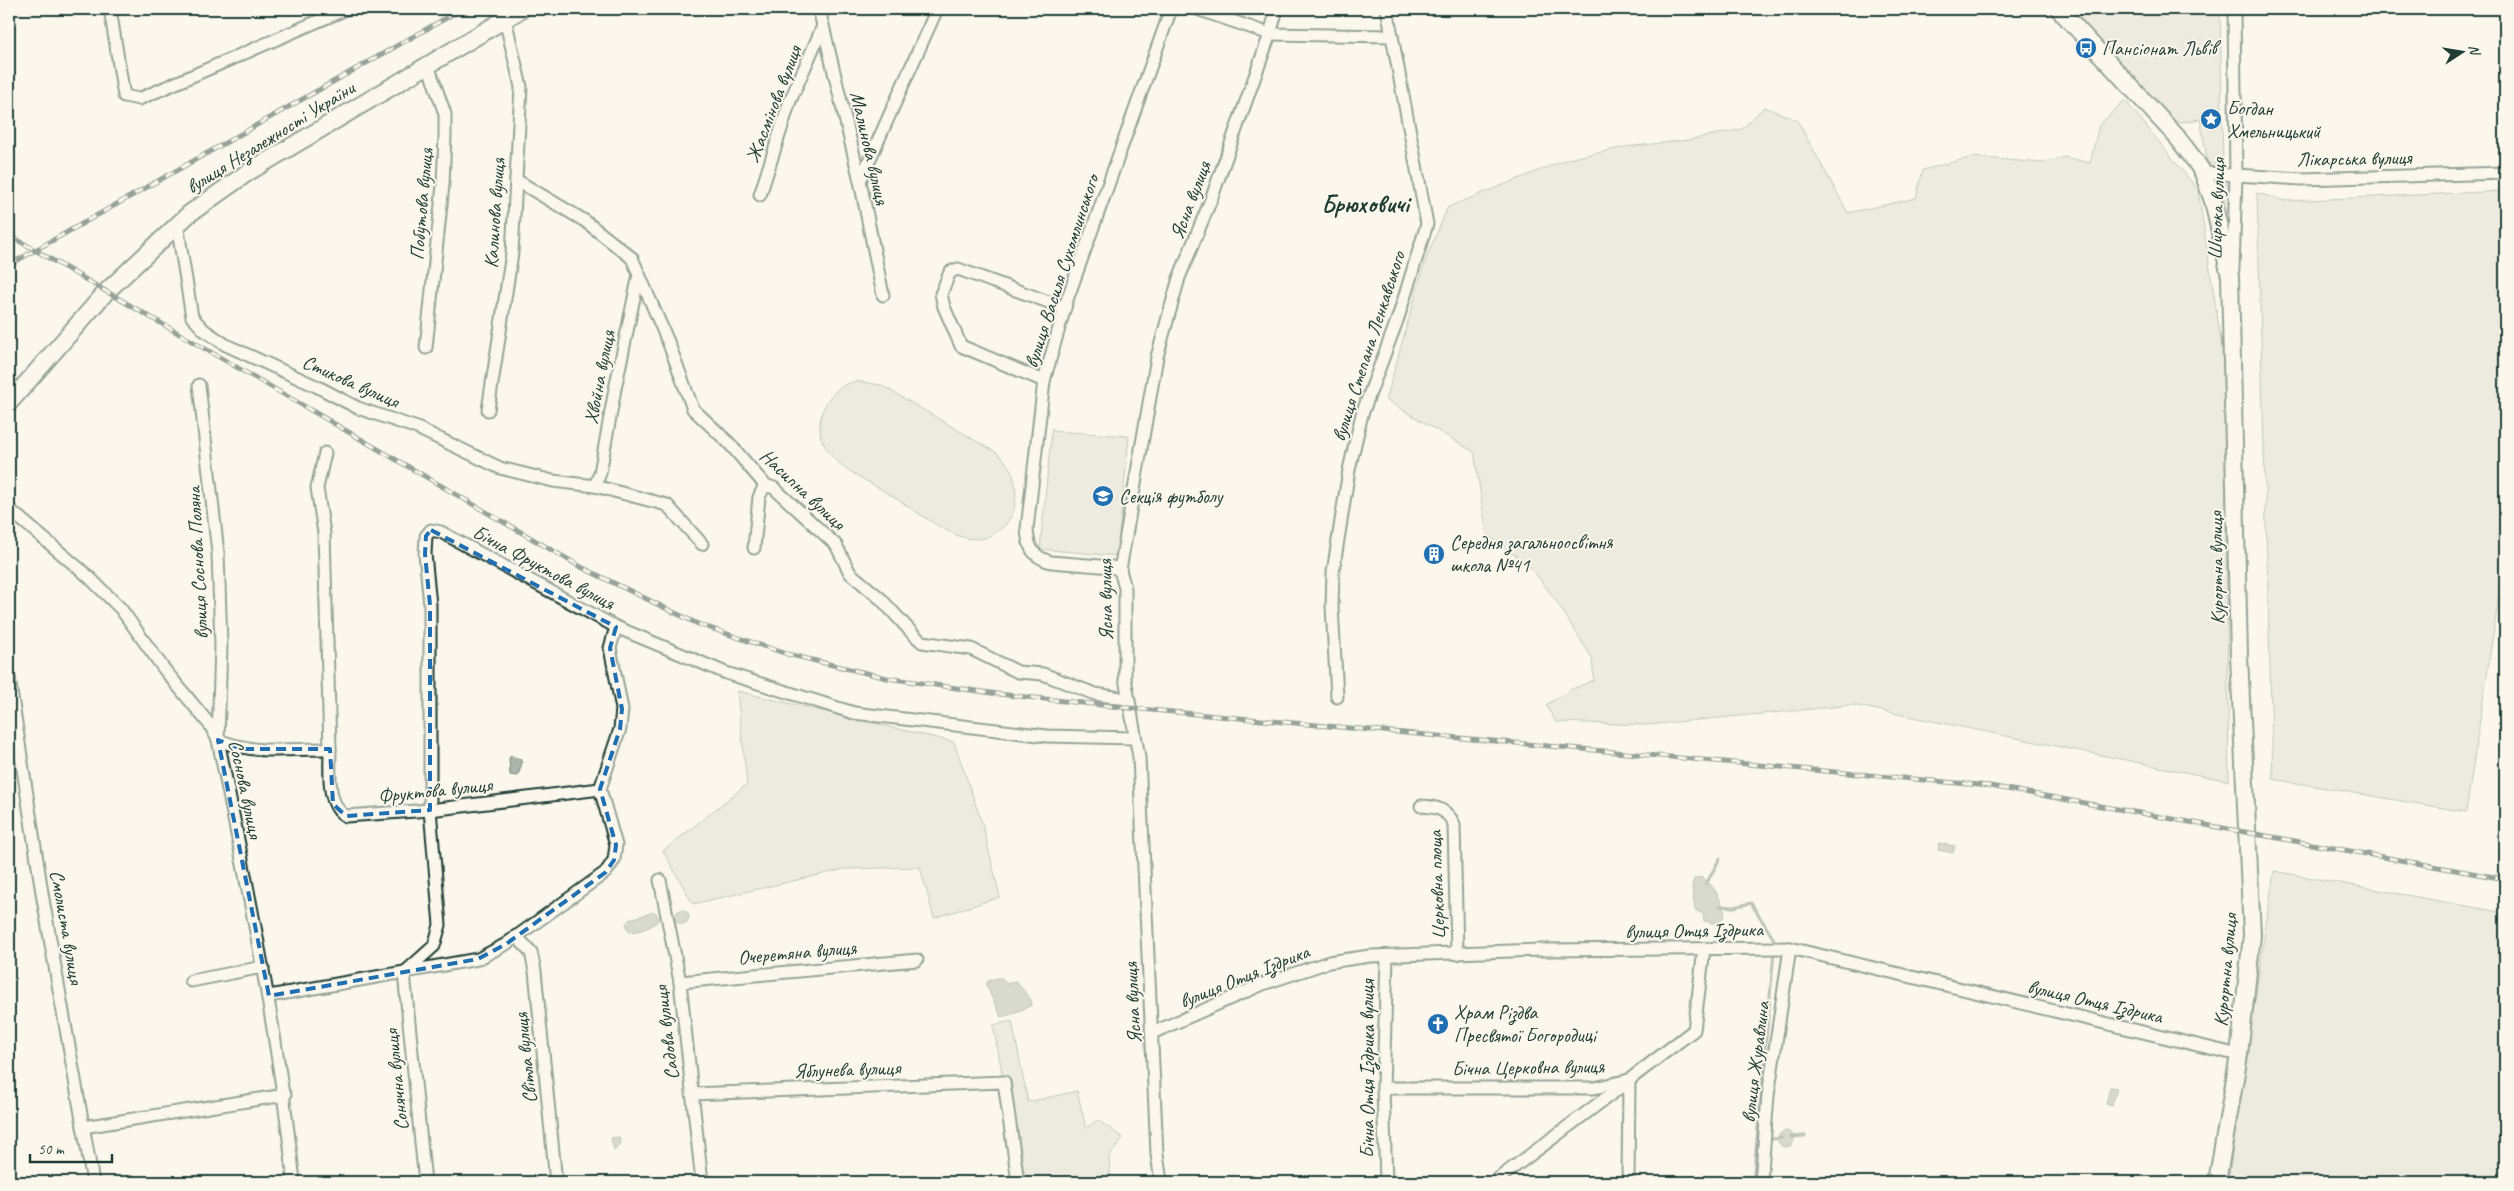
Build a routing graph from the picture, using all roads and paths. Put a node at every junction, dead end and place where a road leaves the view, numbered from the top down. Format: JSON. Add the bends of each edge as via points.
{"nodes":[{"id":1,"x":110,"y":9,"type":"edge"},
{"id":2,"x":346,"y":9,"type":"edge"},
{"id":3,"x":522,"y":9,"type":"edge"},
{"id":4,"x":819,"y":9,"type":"edge"},
{"id":5,"x":937,"y":9,"type":"edge"},
{"id":6,"x":1172,"y":9,"type":"edge"},
{"id":7,"x":1198,"y":9,"type":"edge"},
{"id":8,"x":1277,"y":9,"type":"edge"},
{"id":9,"x":1387,"y":9,"type":"edge"},
{"id":10,"x":2059,"y":9,"type":"edge"},
{"id":11,"x":2234,"y":9,"type":"edge"},
{"id":12,"x":505,"y":19,"type":"junction"},
{"id":13,"x":823,"y":26,"type":"junction"},
{"id":14,"x":1270,"y":34,"type":"junction"},
{"id":15,"x":1392,"y":36,"type":"junction"},
{"id":16,"x":428,"y":65,"type":"junction"},
{"id":17,"x":2203,"y":173,"type":"junction"},
{"id":18,"x":2505,"y":174,"type":"edge"},
{"id":19,"x":2236,"y":176,"type":"junction"},
{"id":20,"x":516,"y":180,"type":"junction"},
{"id":21,"x":860,"y":181,"type":"junction"},
{"id":22,"x":760,"y":195,"type":"dead end"},
{"id":23,"x":177,"y":224,"type":"junction"},
{"id":24,"x":639,"y":274,"type":"junction"},
{"id":25,"x":2232,"y":291,"type":"junction"},
{"id":26,"x":883,"y":296,"type":"dead end"},
{"id":27,"x":1065,"y":308,"type":"junction"},
{"id":28,"x":426,"y":348,"type":"dead end"},
{"id":29,"x":1044,"y":380,"type":"junction"},
{"id":30,"x":200,"y":385,"type":"dead end"},
{"id":31,"x":9,"y":403,"type":"edge"},
{"id":32,"x":488,"y":410,"type":"dead end"},
{"id":33,"x":325,"y":453,"type":"dead end"},
{"id":34,"x":765,"y":485,"type":"junction"},
{"id":35,"x":595,"y":486,"type":"junction"},
{"id":36,"x":9,"y":509,"type":"edge"},
{"id":37,"x":702,"y":544,"type":"dead end"},
{"id":38,"x":754,"y":548,"type":"dead end"},
{"id":39,"x":1120,"y":570,"type":"junction"},
{"id":40,"x":616,"y":627,"type":"junction"},
{"id":41,"x":9,"y":678,"type":"edge"},
{"id":42,"x":1337,"y":697,"type":"dead end"},
{"id":43,"x":1127,"y":699,"type":"junction"},
{"id":44,"x":1134,"y":738,"type":"junction"},
{"id":45,"x":218,"y":740,"type":"junction"},
{"id":46,"x":330,"y":749,"type":"junction"},
{"id":47,"x":600,"y":790,"type":"junction"},
{"id":48,"x":1422,"y":806,"type":"dead end"},
{"id":49,"x":430,"y":810,"type":"junction"},
{"id":50,"x":660,"y":880,"type":"dead end"},
{"id":51,"x":516,"y":936,"type":"junction"},
{"id":52,"x":1704,"y":948,"type":"junction"},
{"id":53,"x":1790,"y":948,"type":"junction"},
{"id":54,"x":1457,"y":954,"type":"junction"},
{"id":55,"x":1387,"y":957,"type":"junction"},
{"id":56,"x":917,"y":960,"type":"dead end"},
{"id":57,"x":264,"y":967,"type":"junction"},
{"id":58,"x":404,"y":973,"type":"junction"},
{"id":59,"x":192,"y":981,"type":"dead end"},
{"id":60,"x":680,"y":982,"type":"junction"},
{"id":61,"x":269,"y":996,"type":"junction"},
{"id":62,"x":1152,"y":1033,"type":"junction"},
{"id":63,"x":2239,"y":1055,"type":"junction"},
{"id":64,"x":1629,"y":1080,"type":"junction"},
{"id":65,"x":1383,"y":1088,"type":"junction"},
{"id":66,"x":692,"y":1094,"type":"junction"},
{"id":67,"x":285,"y":1095,"type":"junction"},
{"id":68,"x":83,"y":1127,"type":"junction"},
{"id":69,"x":93,"y":1182,"type":"edge"},
{"id":70,"x":294,"y":1182,"type":"edge"},
{"id":71,"x":425,"y":1182,"type":"edge"},
{"id":72,"x":556,"y":1182,"type":"edge"},
{"id":73,"x":702,"y":1182,"type":"edge"},
{"id":74,"x":1018,"y":1182,"type":"edge"},
{"id":75,"x":1161,"y":1182,"type":"edge"},
{"id":76,"x":1386,"y":1182,"type":"edge"},
{"id":77,"x":1494,"y":1182,"type":"edge"},
{"id":78,"x":1628,"y":1182,"type":"edge"},
{"id":79,"x":1761,"y":1182,"type":"edge"},
{"id":80,"x":2217,"y":1182,"type":"edge"}],
"edges":[{"from":1,"to":2,"type":"street","via":[[124,96],[139,99]]},
{"from":3,"to":12,"type":"main road","name":"вулиця Незалежності України"},
{"from":4,"to":13,"type":"street","name":"Малинова вулиця"},
{"from":5,"to":21,"type":"street"},
{"from":6,"to":27,"type":"street","name":"вулиця Василя Сухомлинського"},
{"from":7,"to":14,"type":"street"},
{"from":8,"to":14,"type":"street","name":"Ясна вулиця"},
{"from":9,"to":15,"type":"street","name":"вулиця Степана Ленкавського"},
{"from":10,"to":17,"type":"main road","name":"Курортна вулиця","via":[[2177,137]]},
{"from":11,"to":19,"type":"street","name":"Широка вулиця"},
{"from":12,"to":16,"type":"main road","name":"вулиця Незалежності України"},
{"from":12,"to":20,"type":"street","name":"Калинова вулиця","via":[[521,87]]},
{"from":13,"to":21,"type":"street","name":"Малинова вулиця"},
{"from":13,"to":22,"type":"street","name":"Жасмінова вулиця","via":[[790,101]]},
{"from":14,"to":15,"type":"street"},
{"from":14,"to":39,"type":"street","name":"Ясна вулиця","via":[[1212,197],[1179,278],[1157,357]]},
{"from":15,"to":42,"type":"street","name":"вулиця Степана Ленкавського","via":[[1427,224],[1398,318],[1362,414],[1346,487],[1333,572]]},
{"from":16,"to":23,"type":"main road","name":"вулиця Незалежності України","via":[[247,173]]},
{"from":16,"to":28,"type":"street","name":"Побутова вулиця","via":[[445,114],[445,136]]},
{"from":17,"to":19,"type":"street","name":"Лікарська вулиця"},
{"from":17,"to":25,"type":"main road","name":"Курортна вулиця","via":[[2216,210]]},
{"from":18,"to":19,"type":"street","name":"Лікарська вулиця","via":[[2302,179]]},
{"from":19,"to":25,"type":"street","name":"Широка вулиця"},
{"from":20,"to":24,"type":"street","name":"Насипна вулиця","via":[[585,221],[632,258]]},
{"from":20,"to":32,"type":"street","name":"Калинова вулиця","via":[[512,254]]},
{"from":21,"to":26,"type":"street","name":"Малинова вулиця"},
{"from":23,"to":31,"type":"main road","name":"вулиця Незалежності України","via":[[106,292]]},
{"from":23,"to":35,"type":"street","name":"Стикова вулиця","via":[[192,317],[226,345],[358,408],[416,428],[500,468],[553,481]]},
{"from":24,"to":34,"type":"street","name":"Насипна вулиця","via":[[693,409],[729,443]]},
{"from":24,"to":35,"type":"street","name":"Хвойна вулиця"},
{"from":25,"to":63,"type":"main road","name":"Курортна вулиця","via":[[2238,656],[2252,935]]},
{"from":27,"to":29,"type":"street","name":"вулиця Василя Сухомлинського"},
{"from":27,"to":29,"type":"street","via":[[958,269],[950,272],[941,294],[961,346]]},
{"from":29,"to":39,"type":"street","name":"вулиця Василя Сухомлинського","via":[[1028,544],[1036,556],[1051,562]]},
{"from":30,"to":45,"type":"street","name":"вулиця Соснова Поляна","via":[[218,553],[221,644]]},
{"from":33,"to":46,"type":"street","name":"Фруктова вулиця","via":[[318,488],[324,542]]},
{"from":34,"to":38,"type":"street","via":[[759,497]]},
{"from":34,"to":43,"type":"street","name":"Насипна вулиця","via":[[774,488],[836,544],[850,573],[881,599],[922,642],[970,649],[1018,672],[1043,674],[1095,694]]},
{"from":35,"to":37,"type":"street","name":"Стикова вулиця","via":[[667,506]]},
{"from":36,"to":45,"type":"street","name":"Соснова вулиця","via":[[122,609]]},
{"from":39,"to":43,"type":"street","name":"Ясна вулиця","via":[[1125,588]]},
{"from":40,"to":44,"type":"street","via":[[726,673],[854,713],[1047,736]]},
{"from":40,"to":47,"type":"street","name":"Бічна Фруктова вулиця","via":[[610,648],[622,709],[620,730]]},
{"from":40,"to":49,"type":"street","name":"Бічна Фруктова вулиця","via":[[441,532],[431,530],[426,536],[425,554],[430,605]]},
{"from":41,"to":68,"type":"street","name":"Смолиста вулиця","via":[[42,899]]},
{"from":43,"to":44,"type":"street","name":"Ясна вулиця"},
{"from":44,"to":62,"type":"street","name":"Ясна вулиця","via":[[1140,758]]},
{"from":45,"to":46,"type":"street","via":[[242,749]]},
{"from":45,"to":57,"type":"street","name":"Соснова вулиця"},
{"from":46,"to":49,"type":"street","name":"Фруктова вулиця","via":[[333,804],[338,812],[362,817]]},
{"from":47,"to":49,"type":"street","name":"Фруктова вулиця"},
{"from":47,"to":51,"type":"street","via":[[616,845],[614,860],[606,872]]},
{"from":48,"to":54,"type":"street","name":"Церковна площа","via":[[1437,807],[1448,813],[1454,824]]},
{"from":49,"to":58,"type":"street","name":"Бічна Фруктова вулиця","via":[[440,925],[434,946]]},
{"from":50,"to":60,"type":"street","name":"Садова вулиця"},
{"from":51,"to":58,"type":"street","via":[[478,959]]},
{"from":51,"to":72,"type":"street","name":"Світла вулиця","via":[[531,952],[535,971]]},
{"from":52,"to":53,"type":"street","name":"вулиця Отця Іздрика"},
{"from":52,"to":54,"type":"street","name":"вулиця Отця Іздрика"},
{"from":52,"to":64,"type":"street","name":"Бічна Церковна вулиця","via":[[1694,1030]]},
{"from":53,"to":63,"type":"street","name":"вулиця Отця Іздрика"},
{"from":53,"to":79,"type":"street","name":"вулиця Журавлина","via":[[1768,1096]]},
{"from":54,"to":55,"type":"street","name":"вулиця Отця Іздрика"},
{"from":55,"to":62,"type":"street","name":"вулиця Отця Іздрика","via":[[1330,962],[1263,984]]},
{"from":55,"to":65,"type":"street","name":"Бічна Отця Іздрика вулиця"},
{"from":56,"to":60,"type":"street","name":"Очеретяна вулиця"},
{"from":57,"to":59,"type":"street"},
{"from":57,"to":61,"type":"street","name":"Соснова вулиця"},
{"from":58,"to":61,"type":"street"},
{"from":58,"to":71,"type":"street","name":"Сонячна вулиця"},
{"from":60,"to":66,"type":"street","name":"Садова вулиця"},
{"from":61,"to":67,"type":"street","name":"Соснова вулиця"},
{"from":62,"to":75,"type":"street","name":"Ясна вулиця"},
{"from":63,"to":80,"type":"main road","name":"Курортна вулиця"},
{"from":64,"to":65,"type":"street","name":"Бічна Церковна вулиця","via":[[1594,1088]]},
{"from":64,"to":77,"type":"street"},
{"from":64,"to":78,"type":"street"},
{"from":65,"to":76,"type":"street","name":"Бічна Отця Іздрика вулиця"},
{"from":66,"to":73,"type":"street","name":"Садова вулиця"},
{"from":66,"to":74,"type":"street","name":"Яблунева вулиця","via":[[1004,1082]]},
{"from":67,"to":68,"type":"street"},
{"from":67,"to":70,"type":"street","name":"Соснова вулиця"},
{"from":68,"to":69,"type":"street","name":"Смолиста вулиця"}]}
